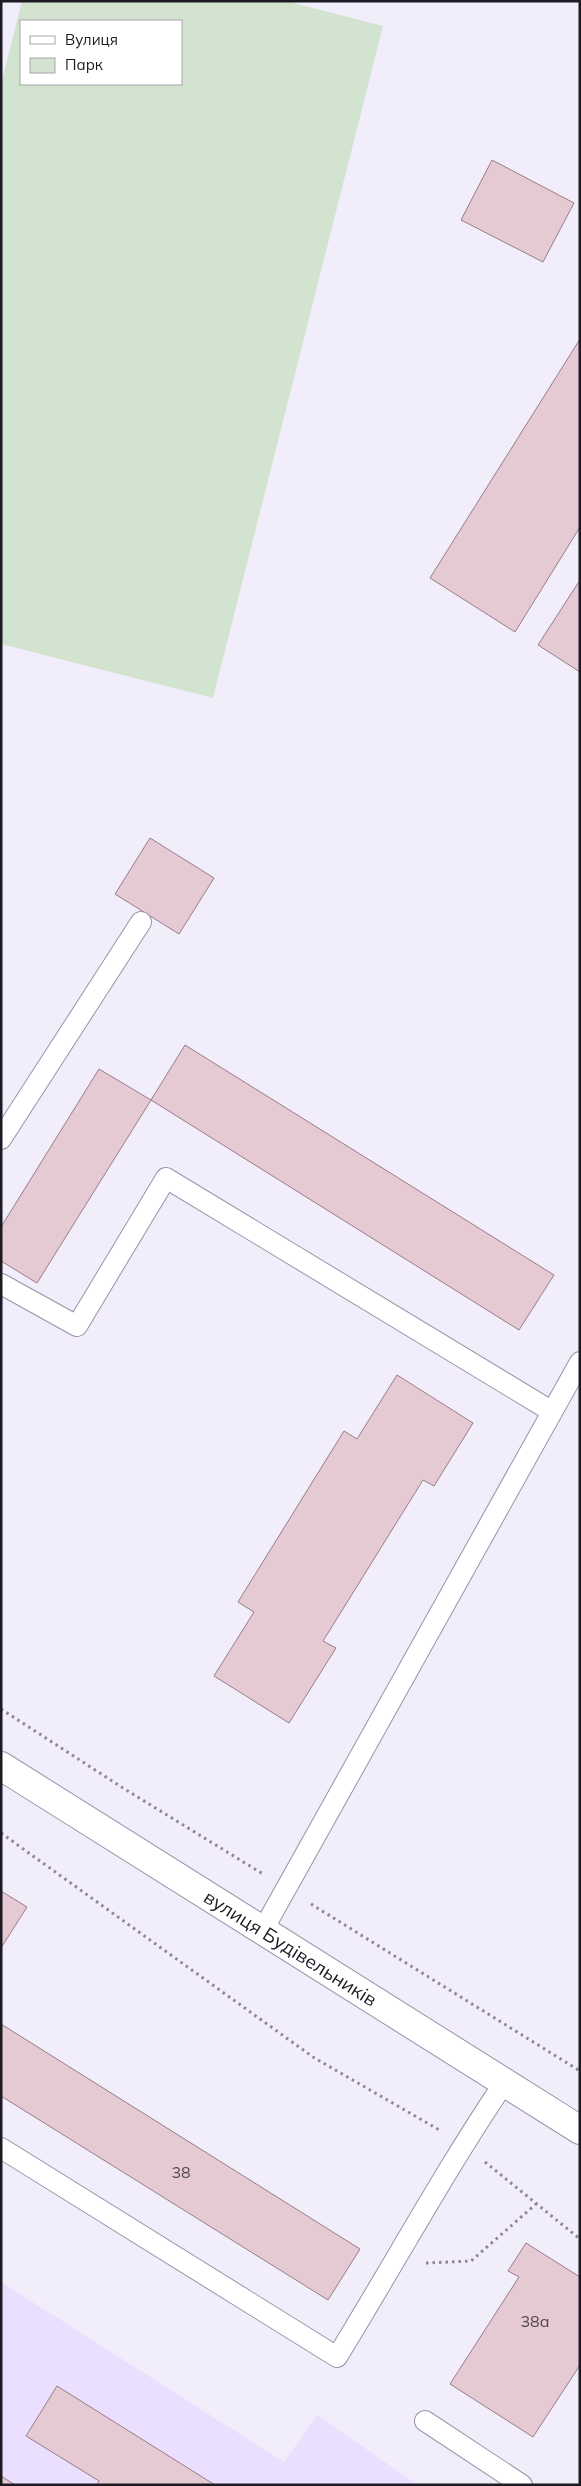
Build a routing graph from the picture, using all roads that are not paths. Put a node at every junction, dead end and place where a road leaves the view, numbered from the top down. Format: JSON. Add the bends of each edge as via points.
{"nodes":[{"id":1,"x":142,"y":922,"type":"dead end"},
{"id":2,"x":1,"y":1139,"type":"edge"},
{"id":3,"x":1,"y":1284,"type":"edge"},
{"id":4,"x":580,"y":1362,"type":"edge"},
{"id":5,"x":551,"y":1411,"type":"junction"},
{"id":6,"x":1,"y":1766,"type":"edge"},
{"id":7,"x":263,"y":1930,"type":"junction"},
{"id":8,"x":504,"y":2083,"type":"junction"},
{"id":9,"x":580,"y":2130,"type":"edge"},
{"id":10,"x":1,"y":2148,"type":"edge"},
{"id":11,"x":425,"y":2421,"type":"dead end"},
{"id":12,"x":522,"y":2485,"type":"edge"}],
"edges":[{"from":1,"to":2,"type":"lane"},
{"from":3,"to":5,"type":"lane","via":[[77,1326],[166,1178]]},
{"from":4,"to":5,"type":"lane"},
{"from":5,"to":7,"type":"lane"},
{"from":6,"to":7,"type":"street","name":"вулиця Будівельників"},
{"from":7,"to":8,"type":"street","name":"вулиця Будівельників"},
{"from":8,"to":9,"type":"street","name":"вулиця Будівельників"},
{"from":8,"to":10,"type":"lane","via":[[463,2144],[337,2357]]},
{"from":11,"to":12,"type":"lane"}]}
